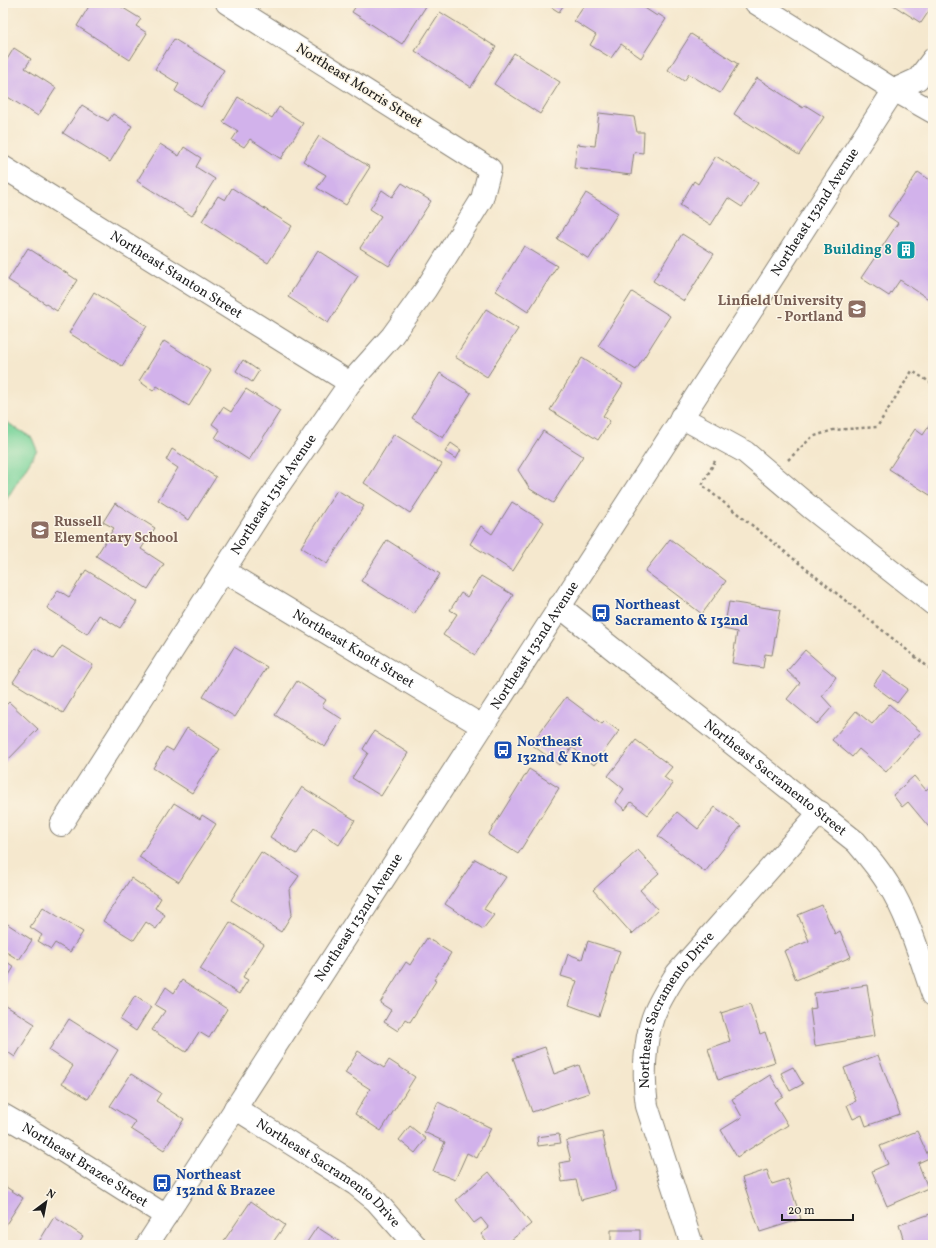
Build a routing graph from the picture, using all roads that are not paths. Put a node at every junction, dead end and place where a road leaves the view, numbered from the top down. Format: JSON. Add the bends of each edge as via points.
{"nodes":[{"id":1,"x":227,"y":3,"type":"edge"},
{"id":2,"x":756,"y":3,"type":"edge"},
{"id":3,"x":933,"y":58,"type":"edge"},
{"id":4,"x":894,"y":90,"type":"junction"},
{"id":5,"x":933,"y":112,"type":"edge"},
{"id":6,"x":3,"y":167,"type":"edge"},
{"id":7,"x":490,"y":169,"type":"joint"},
{"id":8,"x":350,"y":383,"type":"junction"},
{"id":9,"x":681,"y":417,"type":"junction"},
{"id":10,"x":224,"y":571,"type":"junction"},
{"id":11,"x":933,"y":604,"type":"edge"},
{"id":12,"x":559,"y":606,"type":"junction"},
{"id":13,"x":482,"y":726,"type":"junction"},
{"id":14,"x":820,"y":812,"type":"junction"},
{"id":15,"x":61,"y":825,"type":"dead end"},
{"id":16,"x":933,"y":995,"type":"edge"},
{"id":17,"x":236,"y":1108,"type":"junction"},
{"id":18,"x":3,"y":1115,"type":"edge"},
{"id":19,"x":166,"y":1216,"type":"junction"},
{"id":20,"x":147,"y":1245,"type":"edge"},
{"id":21,"x":415,"y":1245,"type":"edge"},
{"id":22,"x":692,"y":1245,"type":"edge"}],
"edges":[{"from":1,"to":7,"type":"street","name":"Northeast Morris Street"},
{"from":2,"to":4,"type":"street"},
{"from":3,"to":4,"type":"street","via":[[918,79]]},
{"from":4,"to":5,"type":"street"},
{"from":4,"to":9,"type":"street","name":"Northeast 132nd Avenue"},
{"from":6,"to":8,"type":"street","name":"Northeast Stanton Street"},
{"from":7,"to":8,"type":"street","name":"Northeast 131st Avenue","via":[[482,199],[426,289],[392,336]]},
{"from":8,"to":10,"type":"street","name":"Northeast 131st Avenue","via":[[268,501]]},
{"from":9,"to":11,"type":"street","via":[[745,452]]},
{"from":9,"to":12,"type":"street","name":"Northeast 132nd Avenue"},
{"from":10,"to":13,"type":"street","name":"Northeast Knott Street"},
{"from":10,"to":15,"type":"street","name":"Northeast 131st Avenue"},
{"from":12,"to":13,"type":"street","name":"Northeast 132nd Avenue"},
{"from":12,"to":14,"type":"street","name":"Northeast Sacramento Street"},
{"from":13,"to":17,"type":"street","name":"Northeast 132nd Avenue"},
{"from":14,"to":16,"type":"street","name":"Northeast Sacramento Street","via":[[856,842],[888,884],[913,937]]},
{"from":14,"to":22,"type":"street","name":"Northeast Sacramento Drive","via":[[677,973],[653,1017],[648,1038],[644,1088],[647,1106]]},
{"from":17,"to":19,"type":"street","name":"Northeast 132nd Avenue"},
{"from":17,"to":21,"type":"street","name":"Northeast Sacramento Drive","via":[[355,1184],[376,1201]]},
{"from":18,"to":19,"type":"street","name":"Northeast Brazee Street"},
{"from":19,"to":20,"type":"street","name":"Northeast 132nd Avenue"}]}
